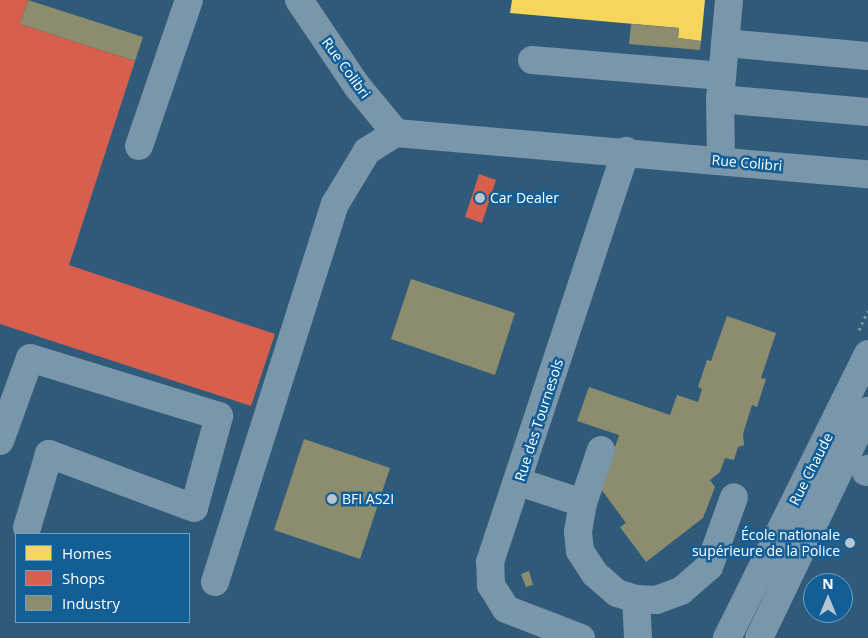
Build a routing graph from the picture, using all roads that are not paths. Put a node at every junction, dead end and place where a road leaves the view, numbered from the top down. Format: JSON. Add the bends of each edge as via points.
{"nodes":[{"id":1,"x":189,"y":0,"type":"edge"},
{"id":2,"x":299,"y":0,"type":"edge"},
{"id":3,"x":728,"y":0,"type":"edge"},
{"id":4,"x":725,"y":43,"type":"junction"},
{"id":5,"x":868,"y":56,"type":"edge"},
{"id":6,"x":532,"y":60,"type":"dead end"},
{"id":7,"x":721,"y":87,"type":"junction"},
{"id":8,"x":868,"y":112,"type":"edge"},
{"id":9,"x":396,"y":133,"type":"junction"},
{"id":10,"x":139,"y":146,"type":"dead end"},
{"id":11,"x":626,"y":152,"type":"junction"},
{"id":12,"x":720,"y":160,"type":"junction"},
{"id":13,"x":868,"y":174,"type":"edge"},
{"id":14,"x":868,"y":354,"type":"edge"},
{"id":15,"x":868,"y":411,"type":"edge"},
{"id":16,"x":0,"y":441,"type":"edge"},
{"id":17,"x":601,"y":450,"type":"dead end"},
{"id":18,"x":519,"y":482,"type":"junction"},
{"id":19,"x":734,"y":497,"type":"dead end"},
{"id":20,"x":584,"y":502,"type":"junction"},
{"id":21,"x":27,"y":528,"type":"dead end"},
{"id":22,"x":215,"y":582,"type":"dead end"},
{"id":23,"x":636,"y":599,"type":"junction"},
{"id":24,"x":581,"y":638,"type":"edge"},
{"id":25,"x":638,"y":638,"type":"edge"},
{"id":26,"x":727,"y":638,"type":"edge"},
{"id":27,"x":759,"y":638,"type":"edge"}],
"edges":[{"from":1,"to":10,"type":"street"},
{"from":2,"to":9,"type":"street","name":"Rue Colibri","via":[[358,86]]},
{"from":3,"to":4,"type":"street"},
{"from":4,"to":5,"type":"street"},
{"from":4,"to":7,"type":"street"},
{"from":6,"to":7,"type":"street"},
{"from":7,"to":8,"type":"street"},
{"from":7,"to":12,"type":"street"},
{"from":9,"to":11,"type":"street","name":"Rue Colibri"},
{"from":9,"to":22,"type":"street","via":[[367,151],[335,204]]},
{"from":11,"to":12,"type":"street","name":"Rue Colibri"},
{"from":11,"to":18,"type":"street","name":"Rue des Tournesols"},
{"from":12,"to":13,"type":"street","name":"Rue Colibri"},
{"from":14,"to":26,"type":"street","name":"Rue Chaude"},
{"from":15,"to":27,"type":"street","name":"Rue Chaude"},
{"from":16,"to":21,"type":"street","via":[[30,358],[219,416],[194,508],[49,454]]},
{"from":17,"to":20,"type":"street"},
{"from":18,"to":20,"type":"street"},
{"from":18,"to":24,"type":"street","name":"Rue des Tournesols","via":[[490,562],[492,585],[506,609]]},
{"from":19,"to":23,"type":"street","via":[[709,567],[682,591],[656,600]]},
{"from":20,"to":23,"type":"street","via":[[578,532],[580,551],[595,574],[617,593]]},
{"from":23,"to":25,"type":"street"}]}
